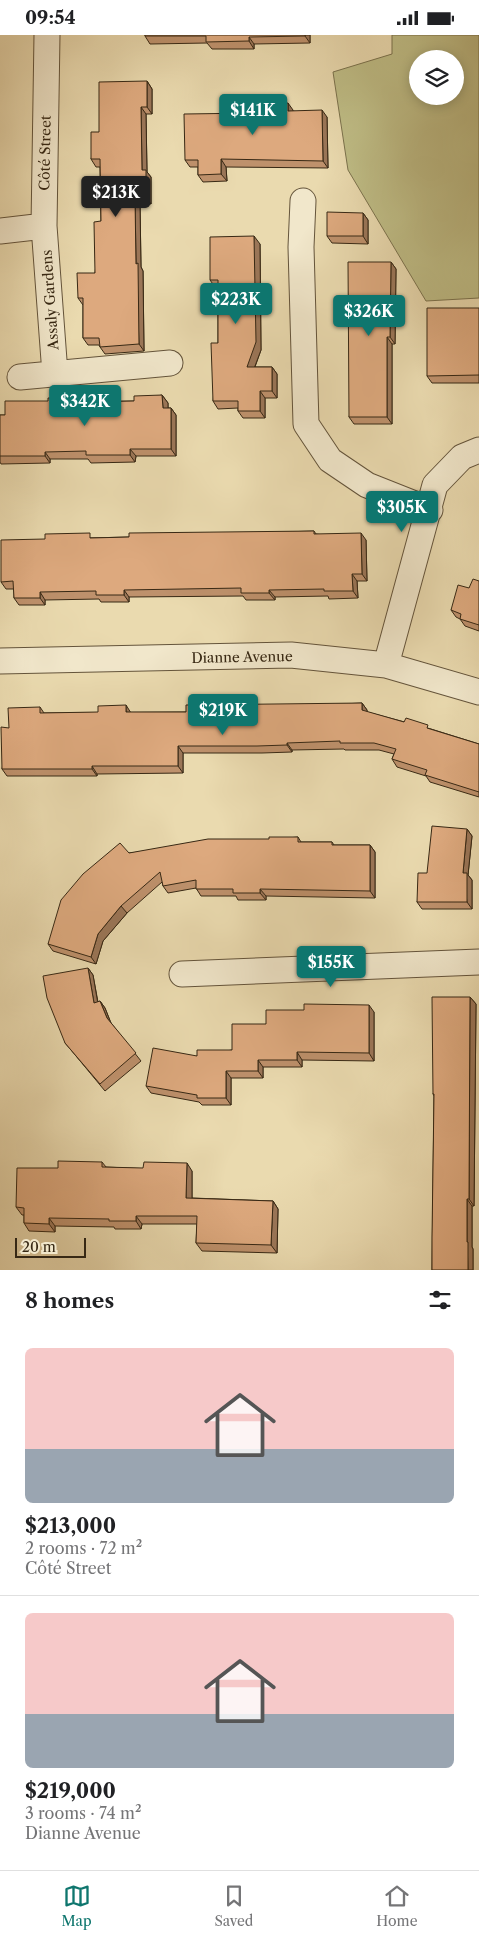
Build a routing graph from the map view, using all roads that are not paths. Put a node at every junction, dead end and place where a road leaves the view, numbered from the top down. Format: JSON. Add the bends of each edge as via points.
{"nodes":[{"id":1,"x":47,"y":35,"type":"edge"},
{"id":2,"x":303,"y":201,"type":"dead end"},
{"id":3,"x":44,"y":226,"type":"junction"},
{"id":4,"x":0,"y":231,"type":"edge"},
{"id":5,"x":170,"y":363,"type":"dead end"},
{"id":6,"x":56,"y":374,"type":"junction"},
{"id":7,"x":20,"y":377,"type":"dead end"},
{"id":8,"x":479,"y":450,"type":"edge"},
{"id":9,"x":430,"y":510,"type":"junction"},
{"id":10,"x":0,"y":661,"type":"edge"},
{"id":11,"x":386,"y":665,"type":"junction"},
{"id":12,"x":479,"y":692,"type":"edge"},
{"id":13,"x":479,"y":962,"type":"edge"},
{"id":14,"x":182,"y":974,"type":"dead end"}],
"edges":[{"from":1,"to":3,"type":"street","name":"Côté Street"},
{"from":2,"to":9,"type":"street","via":[[301,247],[306,424],[330,460],[367,485]]},
{"from":3,"to":4,"type":"street"},
{"from":3,"to":6,"type":"street","name":"Assaly Gardens"},
{"from":5,"to":6,"type":"street"},
{"from":6,"to":7,"type":"street"},
{"from":8,"to":9,"type":"street","via":[[462,457],[436,485]]},
{"from":9,"to":11,"type":"street"},
{"from":10,"to":11,"type":"street","name":"Dianne Avenue","via":[[291,655]]},
{"from":11,"to":12,"type":"street","name":"Dianne Avenue"},
{"from":13,"to":14,"type":"street"}]}
